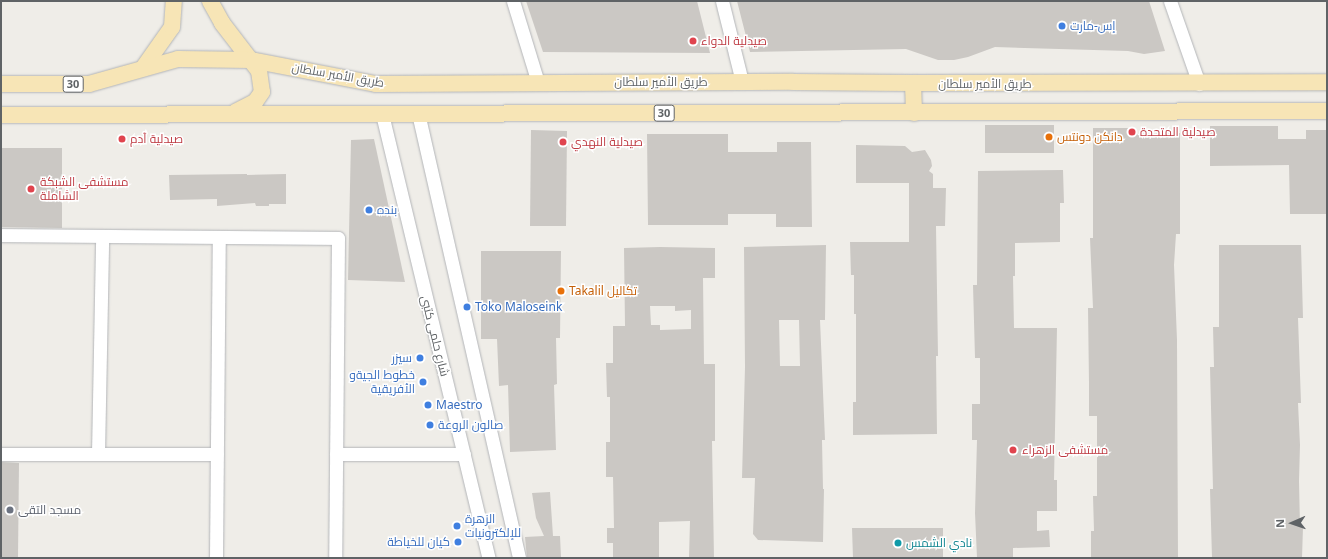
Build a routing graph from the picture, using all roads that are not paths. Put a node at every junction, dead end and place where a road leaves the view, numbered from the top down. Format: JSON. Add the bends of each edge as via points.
{"nodes":[{"id":1,"x":174,"y":1,"type":"edge"},
{"id":2,"x":210,"y":1,"type":"edge"},
{"id":3,"x":513,"y":1,"type":"edge"},
{"id":4,"x":722,"y":1,"type":"edge"},
{"id":5,"x":1170,"y":1,"type":"edge"},
{"id":6,"x":252,"y":60,"type":"junction"},
{"id":7,"x":143,"y":68,"type":"junction"},
{"id":8,"x":742,"y":82,"type":"junction"},
{"id":9,"x":1327,"y":82,"type":"edge"},
{"id":10,"x":538,"y":83,"type":"junction"},
{"id":11,"x":1,"y":84,"type":"edge"},
{"id":12,"x":913,"y":84,"type":"junction"},
{"id":13,"x":1198,"y":84,"type":"junction"},
{"id":14,"x":1327,"y":111,"type":"edge"},
{"id":15,"x":418,"y":113,"type":"junction"},
{"id":16,"x":914,"y":113,"type":"junction"},
{"id":17,"x":232,"y":114,"type":"junction"},
{"id":18,"x":382,"y":114,"type":"junction"},
{"id":19,"x":1,"y":115,"type":"edge"},
{"id":20,"x":1,"y":235,"type":"edge"},
{"id":21,"x":102,"y":236,"type":"junction"},
{"id":22,"x":219,"y":237,"type":"junction"},
{"id":23,"x":1,"y":454,"type":"edge"},
{"id":24,"x":98,"y":454,"type":"junction"},
{"id":25,"x":217,"y":454,"type":"junction"},
{"id":26,"x":336,"y":454,"type":"junction"},
{"id":27,"x":464,"y":454,"type":"junction"},
{"id":28,"x":216,"y":558,"type":"edge"},
{"id":29,"x":335,"y":558,"type":"edge"},
{"id":30,"x":489,"y":558,"type":"edge"},
{"id":31,"x":519,"y":558,"type":"edge"}],
"edges":[{"from":1,"to":7,"type":"main road","via":[[172,27]]},
{"from":2,"to":6,"type":"main road","via":[[222,23]]},
{"from":3,"to":10,"type":"street"},
{"from":4,"to":8,"type":"street"},
{"from":5,"to":13,"type":"street"},
{"from":6,"to":7,"type":"main road","name":"طريق الأمير سلطان","number":"30","via":[[178,59]]},
{"from":6,"to":10,"type":"main road","name":"طريق الأمير سلطان","number":"30","via":[[376,84]]},
{"from":6,"to":17,"type":"main road","via":[[259,71],[262,92],[255,102]]},
{"from":7,"to":11,"type":"main road","name":"طريق الأمير سلطان","number":"30","via":[[89,84]]},
{"from":8,"to":10,"type":"main road","name":"طريق الأمير سلطان","number":"30"},
{"from":8,"to":12,"type":"main road","name":"طريق الأمير سلطان","number":"30"},
{"from":9,"to":13,"type":"main road","name":"طريق الأمير سلطان","number":"30"},
{"from":12,"to":13,"type":"main road","name":"طريق الأمير سلطان","number":"30"},
{"from":12,"to":16,"type":"main road"},
{"from":14,"to":16,"type":"main road","number":"30"},
{"from":15,"to":16,"type":"main road","number":"30"},
{"from":15,"to":18,"type":"main road","number":"30"},
{"from":15,"to":31,"type":"street"},
{"from":17,"to":18,"type":"main road","number":"30"},
{"from":17,"to":19,"type":"main road","number":"30"},
{"from":18,"to":27,"type":"street","name":"شارع حلمى كتبى"},
{"from":20,"to":21,"type":"street"},
{"from":21,"to":22,"type":"street"},
{"from":21,"to":24,"type":"street"},
{"from":22,"to":25,"type":"street"},
{"from":22,"to":26,"type":"street","via":[[338,238]]},
{"from":23,"to":24,"type":"street"},
{"from":24,"to":25,"type":"street"},
{"from":25,"to":28,"type":"street"},
{"from":26,"to":27,"type":"street"},
{"from":26,"to":29,"type":"street"},
{"from":27,"to":30,"type":"street","name":"شارع حلمى كتبى"}]}
